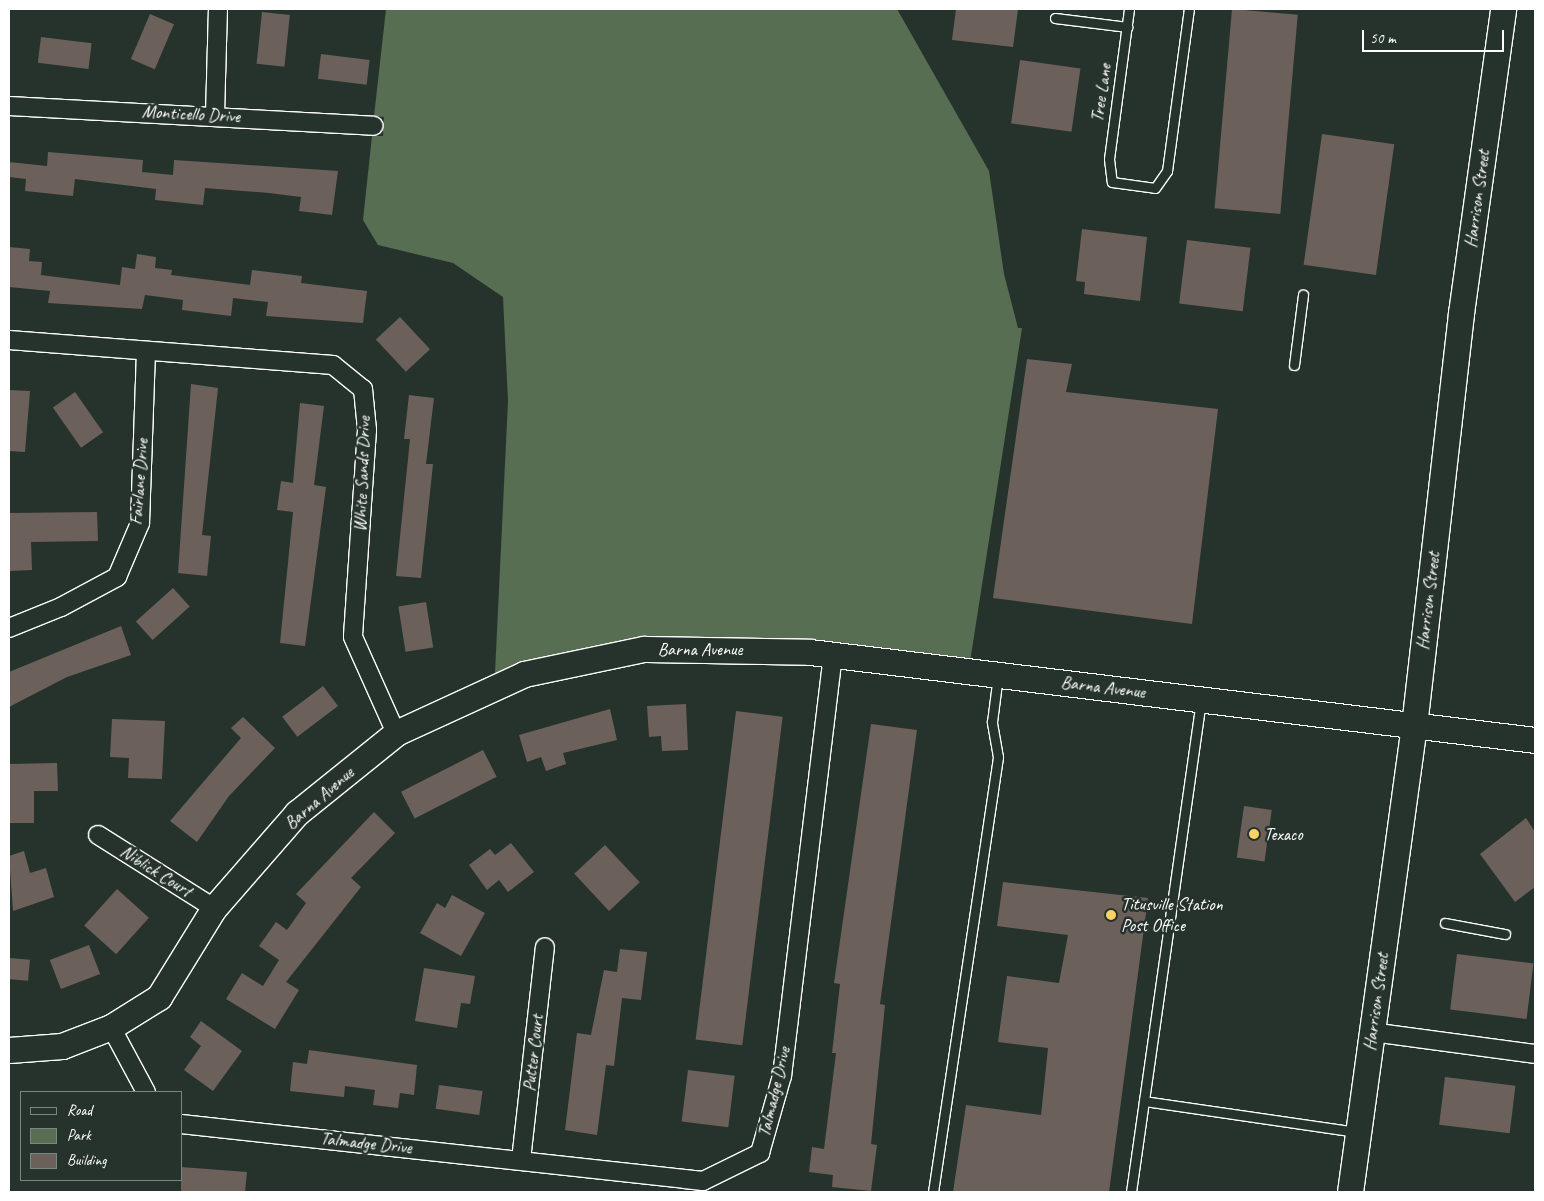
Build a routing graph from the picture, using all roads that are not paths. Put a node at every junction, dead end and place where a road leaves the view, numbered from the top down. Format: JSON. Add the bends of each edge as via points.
{"nodes":[{"id":1,"x":218,"y":9,"type":"edge"},
{"id":2,"x":1129,"y":9,"type":"edge"},
{"id":3,"x":1189,"y":9,"type":"edge"},
{"id":4,"x":1503,"y":9,"type":"edge"},
{"id":5,"x":1055,"y":18,"type":"dead end"},
{"id":6,"x":1127,"y":27,"type":"junction"},
{"id":7,"x":9,"y":106,"type":"edge"},
{"id":8,"x":215,"y":115,"type":"junction"},
{"id":9,"x":373,"y":126,"type":"dead end"},
{"id":10,"x":1302,"y":295,"type":"dead end"},
{"id":11,"x":9,"y":340,"type":"edge"},
{"id":12,"x":146,"y":353,"type":"junction"},
{"id":13,"x":1294,"y":365,"type":"dead end"},
{"id":14,"x":9,"y":628,"type":"edge"},
{"id":15,"x":833,"y":656,"type":"junction"},
{"id":16,"x":998,"y":675,"type":"junction"},
{"id":17,"x":1201,"y":698,"type":"junction"},
{"id":18,"x":1414,"y":726,"type":"junction"},
{"id":19,"x":396,"y":733,"type":"junction"},
{"id":20,"x":1535,"y":740,"type":"edge"},
{"id":21,"x":98,"y":835,"type":"dead end"},
{"id":22,"x":214,"y":908,"type":"junction"},
{"id":23,"x":1445,"y":923,"type":"dead end"},
{"id":24,"x":1505,"y":934,"type":"dead end"},
{"id":25,"x":545,"y":947,"type":"dead end"},
{"id":26,"x":111,"y":1027,"type":"junction"},
{"id":27,"x":1372,"y":1032,"type":"junction"},
{"id":28,"x":9,"y":1050,"type":"edge"},
{"id":29,"x":1535,"y":1054,"type":"edge"},
{"id":30,"x":145,"y":1091,"type":"edge"},
{"id":31,"x":1144,"y":1101,"type":"junction"},
{"id":32,"x":182,"y":1124,"type":"edge"},
{"id":33,"x":1358,"y":1132,"type":"junction"},
{"id":34,"x":521,"y":1160,"type":"junction"},
{"id":35,"x":933,"y":1192,"type":"edge"},
{"id":36,"x":1131,"y":1192,"type":"edge"},
{"id":37,"x":1350,"y":1192,"type":"edge"}],
"edges":[{"from":1,"to":8,"type":"street"},
{"from":2,"to":6,"type":"lane","name":"Tree Lane"},
{"from":3,"to":6,"type":"lane","name":"Tree Lane","via":[[1167,170],[1155,188],[1112,182],[1108,159]]},
{"from":4,"to":18,"type":"street","name":"Harrison Street","via":[[1461,313]]},
{"from":5,"to":6,"type":"lane"},
{"from":7,"to":8,"type":"street","name":"Monticello Drive"},
{"from":8,"to":9,"type":"street","name":"Monticello Drive"},
{"from":10,"to":13,"type":"lane"},
{"from":11,"to":12,"type":"street","name":"White Sands Drive"},
{"from":12,"to":14,"type":"street","name":"Fairlane Drive","via":[[140,523],[117,576],[61,607]]},
{"from":12,"to":19,"type":"street","name":"White Sands Drive","via":[[333,366],[363,389],[367,430],[353,637]]},
{"from":15,"to":16,"type":"street","name":"Barna Avenue"},
{"from":15,"to":19,"type":"street","name":"Barna Avenue","via":[[698,647],[644,649],[524,674]]},
{"from":15,"to":34,"type":"street","name":"Talmadge Drive","via":[[782,1076],[760,1153],[702,1181]]},
{"from":16,"to":17,"type":"street","name":"Barna Avenue"},
{"from":16,"to":35,"type":"lane","via":[[992,722],[998,757]]},
{"from":17,"to":18,"type":"street","name":"Barna Avenue"},
{"from":17,"to":31,"type":"lane"},
{"from":18,"to":20,"type":"street","name":"Barna Avenue"},
{"from":18,"to":27,"type":"street","name":"Harrison Street"},
{"from":19,"to":22,"type":"street","name":"Barna Avenue","via":[[297,813]]},
{"from":21,"to":22,"type":"street","name":"Niblick Court"},
{"from":22,"to":26,"type":"street","name":"Barna Avenue","via":[[159,997]]},
{"from":23,"to":24,"type":"lane"},
{"from":25,"to":34,"type":"street","name":"Putter Court"},
{"from":26,"to":28,"type":"street","name":"Barna Avenue","via":[[62,1046]]},
{"from":26,"to":30,"type":"street"},
{"from":27,"to":29,"type":"street"},
{"from":27,"to":33,"type":"street","name":"Harrison Street"},
{"from":31,"to":33,"type":"lane"},
{"from":31,"to":36,"type":"lane"},
{"from":32,"to":34,"type":"street","name":"Talmadge Drive"},
{"from":33,"to":37,"type":"street","name":"Harrison Street"}]}
